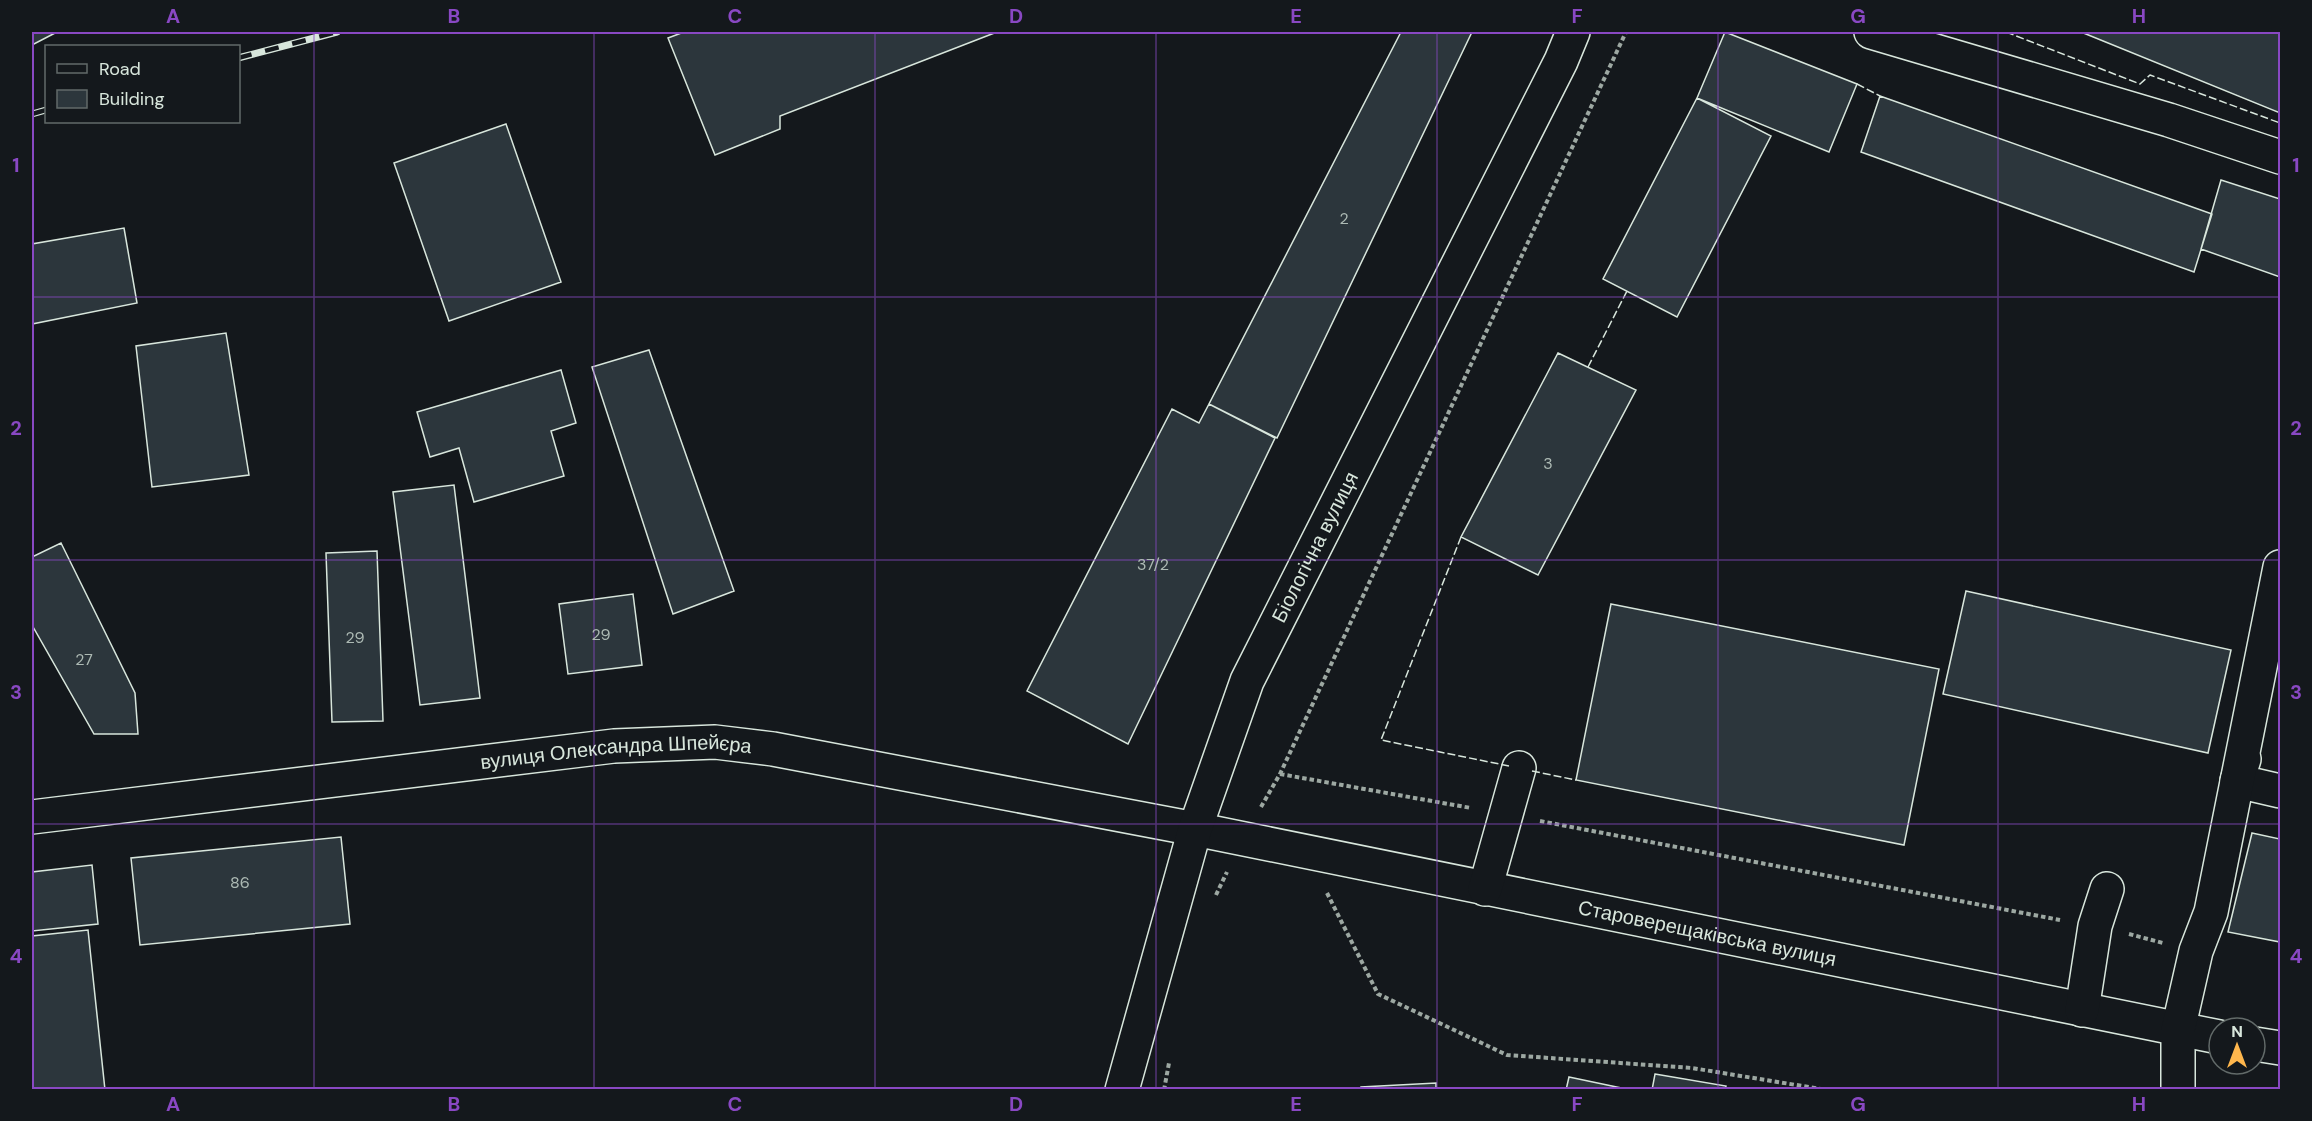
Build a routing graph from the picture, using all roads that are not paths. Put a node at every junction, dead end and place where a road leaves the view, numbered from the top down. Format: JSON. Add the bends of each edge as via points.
{"nodes":[{"id":1,"x":1573,"y":32,"type":"edge"},
{"id":2,"x":1871,"y":32,"type":"edge"},
{"id":3,"x":2280,"y":157,"type":"edge"},
{"id":4,"x":2280,"y":567,"type":"edge"},
{"id":5,"x":2280,"y":643,"type":"edge"},
{"id":6,"x":1519,"y":768,"type":"dead end"},
{"id":7,"x":2237,"y":781,"type":"junction"},
{"id":8,"x":2280,"y":791,"type":"edge"},
{"id":9,"x":32,"y":817,"type":"edge"},
{"id":10,"x":1195,"y":829,"type":"junction"},
{"id":11,"x":1485,"y":889,"type":"junction"},
{"id":12,"x":2108,"y":889,"type":"dead end"},
{"id":13,"x":2082,"y":1010,"type":"junction"},
{"id":14,"x":2178,"y":1030,"type":"junction"},
{"id":15,"x":2207,"y":1035,"type":"edge"},
{"id":16,"x":1122,"y":1089,"type":"edge"},
{"id":17,"x":2178,"y":1089,"type":"edge"}],
"edges":[{"from":1,"to":10,"type":"street","name":"Біологічна вулиця","via":[[1247,681]]},
{"from":2,"to":3,"type":"street"},
{"from":4,"to":7,"type":"street"},
{"from":5,"to":7,"type":"street"},
{"from":6,"to":11,"type":"street"},
{"from":7,"to":8,"type":"street"},
{"from":7,"to":14,"type":"street","via":[[2211,912],[2196,951]]},
{"from":9,"to":10,"type":"street","name":"вулиця Олександра Шпейєра","via":[[614,746],[714,742],[773,749]]},
{"from":10,"to":11,"type":"street","name":"Староверещаківська вулиця"},
{"from":10,"to":16,"type":"street","name":"Біологічна вулиця"},
{"from":11,"to":13,"type":"street","name":"Староверещаківська вулиця"},
{"from":12,"to":13,"type":"street","via":[[2095,926]]},
{"from":13,"to":14,"type":"street","name":"Староверещаківська вулиця"},
{"from":14,"to":15,"type":"street","name":"Староверещаківська вулиця"},
{"from":14,"to":17,"type":"street"}]}
